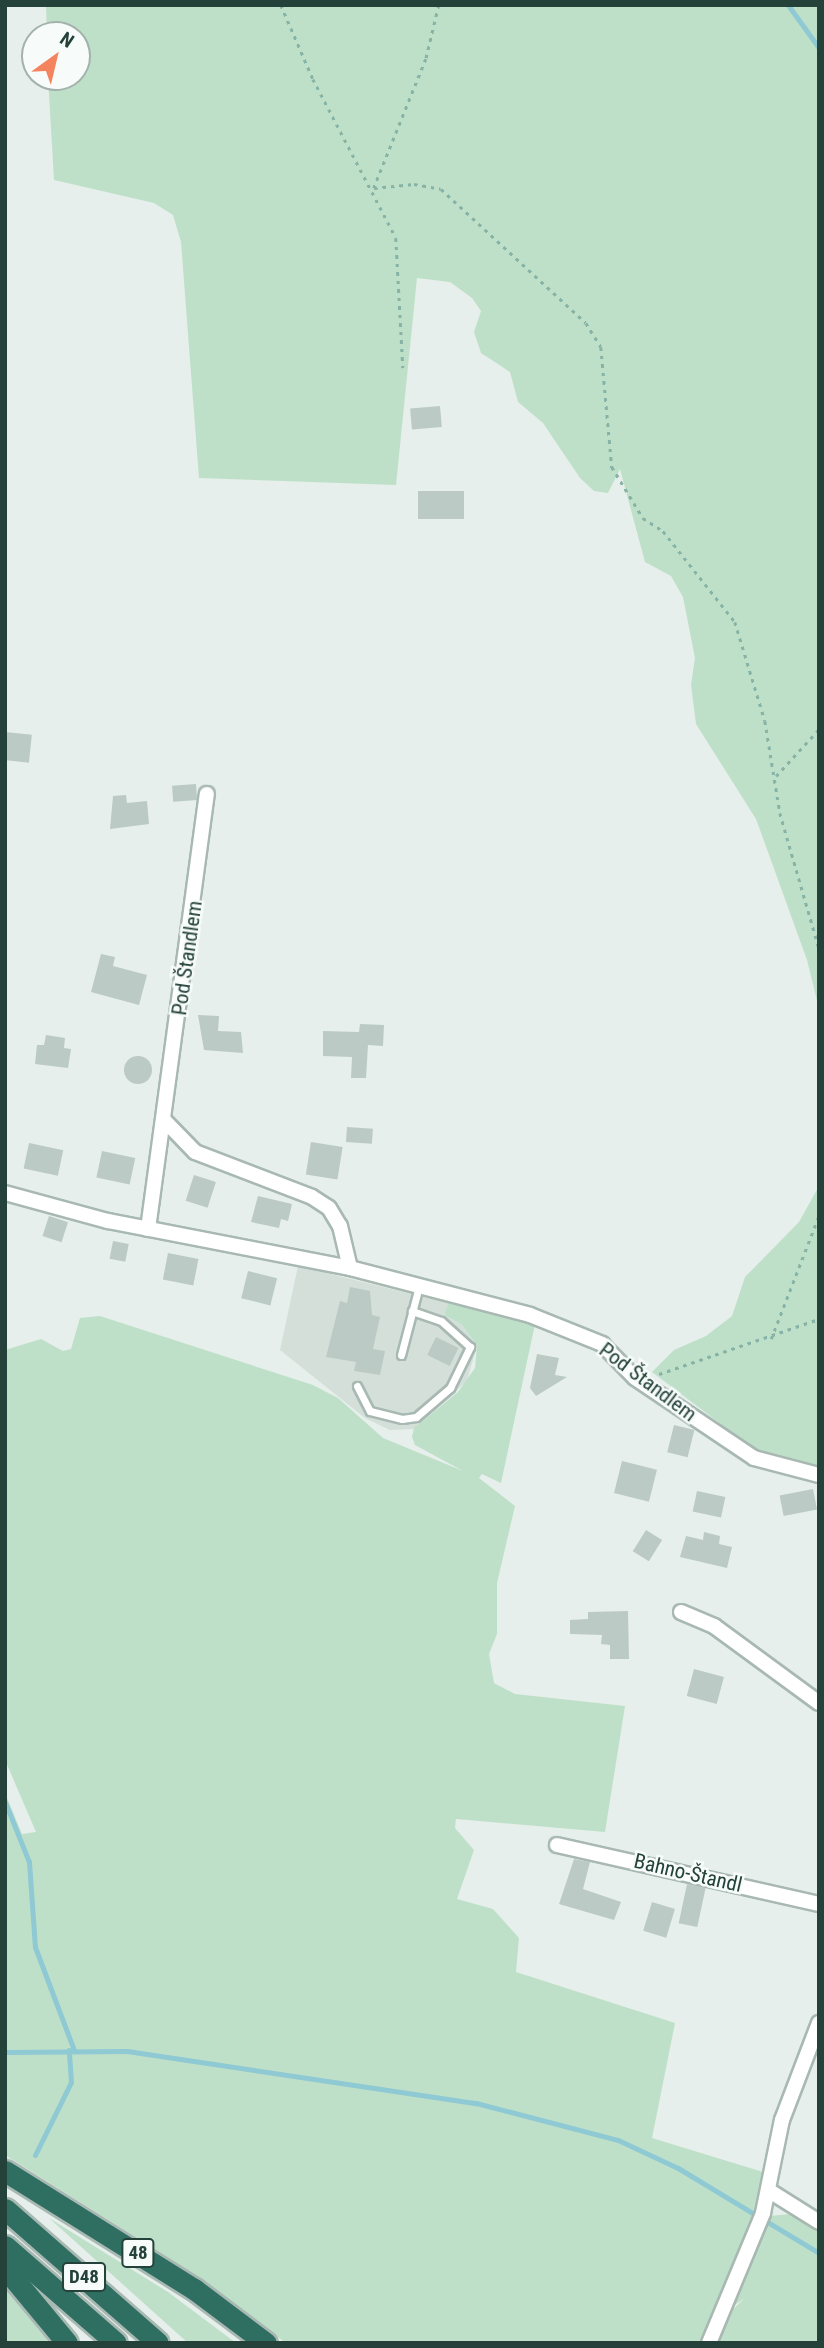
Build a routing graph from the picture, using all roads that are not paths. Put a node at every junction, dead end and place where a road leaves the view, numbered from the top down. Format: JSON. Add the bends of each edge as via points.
{"nodes":[{"id":1,"x":207,"y":794,"type":"dead end"},
{"id":2,"x":165,"y":1121,"type":"junction"},
{"id":3,"x":5,"y":1193,"type":"edge"},
{"id":4,"x":148,"y":1229,"type":"junction"},
{"id":5,"x":350,"y":1268,"type":"junction"},
{"id":6,"x":419,"y":1286,"type":"junction"},
{"id":7,"x":412,"y":1311,"type":"junction"},
{"id":8,"x":401,"y":1355,"type":"dead end"},
{"id":9,"x":357,"y":1386,"type":"dead end"},
{"id":10,"x":819,"y":1475,"type":"edge"},
{"id":11,"x":681,"y":1612,"type":"dead end"},
{"id":12,"x":819,"y":1703,"type":"edge"},
{"id":13,"x":557,"y":1845,"type":"dead end"},
{"id":14,"x":819,"y":1904,"type":"edge"},
{"id":15,"x":819,"y":2023,"type":"edge"},
{"id":16,"x":5,"y":2171,"type":"edge"},
{"id":17,"x":768,"y":2190,"type":"junction"},
{"id":18,"x":5,"y":2209,"type":"edge"},
{"id":19,"x":819,"y":2222,"type":"edge"},
{"id":20,"x":5,"y":2246,"type":"edge"},
{"id":21,"x":5,"y":2268,"type":"edge"},
{"id":22,"x":67,"y":2343,"type":"edge"},
{"id":23,"x":116,"y":2343,"type":"edge"},
{"id":24,"x":158,"y":2343,"type":"edge"},
{"id":25,"x":266,"y":2343,"type":"edge"},
{"id":26,"x":709,"y":2343,"type":"edge"}],
"edges":[{"from":1,"to":2,"type":"street","name":"Pod Štandlem"},
{"from":2,"to":4,"type":"street","name":"Pod Štandlem"},
{"from":2,"to":5,"type":"street","via":[[195,1152],[312,1196],[329,1208],[340,1226]]},
{"from":3,"to":4,"type":"street","name":"Pod Štandlem"},
{"from":4,"to":5,"type":"street","name":"Pod Štandlem"},
{"from":5,"to":6,"type":"street","name":"Pod Štandlem"},
{"from":6,"to":7,"type":"lane"},
{"from":6,"to":10,"type":"street","name":"Pod Štandlem","via":[[530,1315],[602,1344],[635,1378],[754,1458]]},
{"from":7,"to":8,"type":"lane"},
{"from":7,"to":9,"type":"lane","via":[[441,1321],[470,1347],[450,1388],[416,1417],[402,1419],[370,1410]]},
{"from":11,"to":12,"type":"street","via":[[714,1626]]},
{"from":13,"to":14,"type":"street","name":"Bahno-Štandl"},
{"from":15,"to":17,"type":"street","via":[[782,2120]]},
{"from":16,"to":25,"type":"highway","number":"48","via":[[194,2289]]},
{"from":17,"to":19,"type":"street"},
{"from":17,"to":26,"type":"street","via":[[761,2218]]},
{"from":18,"to":24,"type":"highway","number":"D48"},
{"from":20,"to":23,"type":"highway","number":"D48"},
{"from":21,"to":22,"type":"highway"}]}
